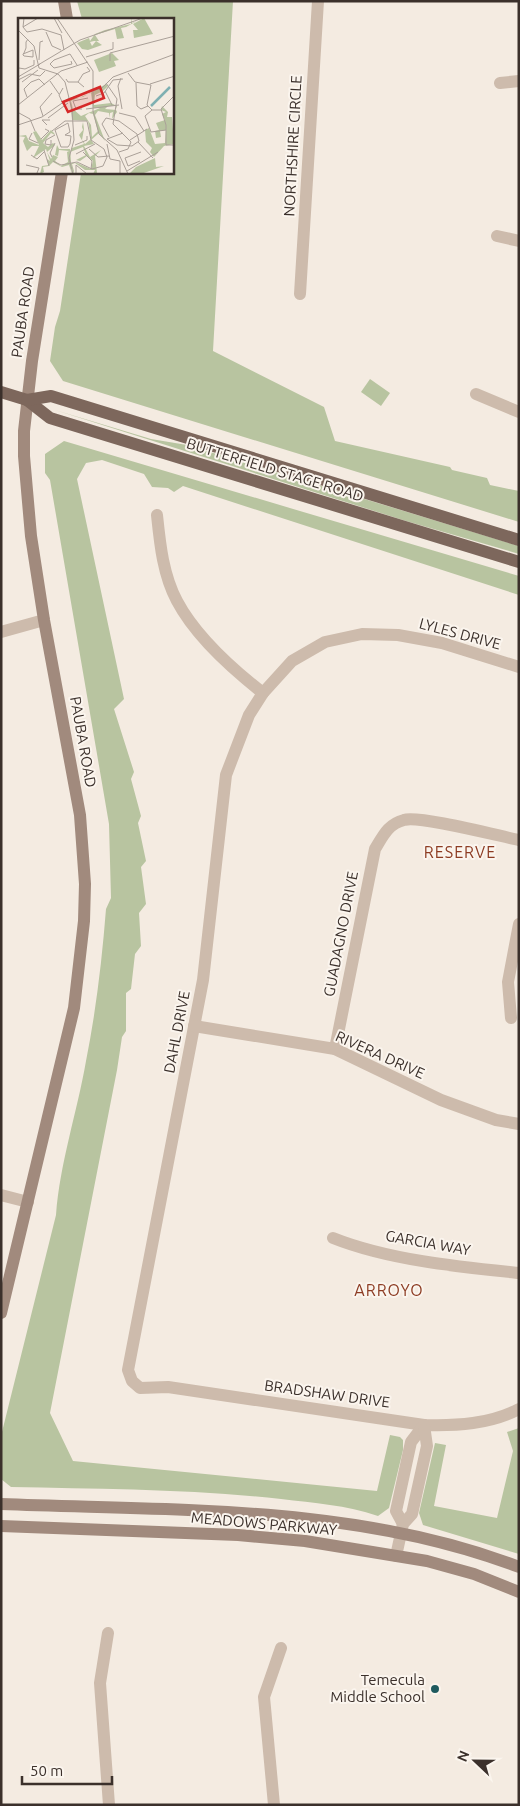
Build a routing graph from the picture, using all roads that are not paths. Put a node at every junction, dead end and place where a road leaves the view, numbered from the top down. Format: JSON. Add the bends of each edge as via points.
{"nodes":[{"id":1,"x":64,"y":1,"type":"edge"},
{"id":2,"x":318,"y":1,"type":"edge"},
{"id":3,"x":67,"y":18,"type":"edge"},
{"id":4,"x":519,"y":81,"type":"edge"},
{"id":5,"x":500,"y":83,"type":"dead end"},
{"id":6,"x":62,"y":174,"type":"edge"},
{"id":7,"x":497,"y":236,"type":"dead end"},
{"id":8,"x":519,"y":241,"type":"edge"},
{"id":9,"x":300,"y":294,"type":"dead end"},
{"id":10,"x":1,"y":392,"type":"edge"},
{"id":11,"x":476,"y":394,"type":"dead end"},
{"id":12,"x":27,"y":400,"type":"junction"},
{"id":13,"x":519,"y":412,"type":"edge"},
{"id":14,"x":157,"y":515,"type":"dead end"},
{"id":15,"x":519,"y":540,"type":"edge"},
{"id":16,"x":519,"y":562,"type":"edge"},
{"id":17,"x":44,"y":620,"type":"junction"},
{"id":18,"x":1,"y":632,"type":"edge"},
{"id":19,"x":519,"y":667,"type":"edge"},
{"id":20,"x":263,"y":693,"type":"junction"},
{"id":21,"x":519,"y":840,"type":"edge"},
{"id":22,"x":519,"y":924,"type":"edge"},
{"id":23,"x":511,"y":1018,"type":"dead end"},
{"id":24,"x":194,"y":1026,"type":"junction"},
{"id":25,"x":335,"y":1049,"type":"junction"},
{"id":26,"x":519,"y":1124,"type":"edge"},
{"id":27,"x":1,"y":1195,"type":"edge"},
{"id":28,"x":28,"y":1202,"type":"junction"},
{"id":29,"x":333,"y":1238,"type":"dead end"},
{"id":30,"x":519,"y":1273,"type":"edge"},
{"id":31,"x":1,"y":1313,"type":"edge"},
{"id":32,"x":132,"y":1381,"type":"joint"},
{"id":33,"x":519,"y":1409,"type":"edge"},
{"id":34,"x":424,"y":1425,"type":"junction"},
{"id":35,"x":1,"y":1504,"type":"edge"},
{"id":36,"x":1,"y":1526,"type":"edge"},
{"id":37,"x":402,"y":1529,"type":"junction"},
{"id":38,"x":396,"y":1556,"type":"junction"},
{"id":39,"x":519,"y":1567,"type":"edge"},
{"id":40,"x":519,"y":1592,"type":"edge"},
{"id":41,"x":108,"y":1633,"type":"dead end"},
{"id":42,"x":281,"y":1648,"type":"dead end"},
{"id":43,"x":109,"y":1805,"type":"edge"},
{"id":44,"x":274,"y":1805,"type":"edge"}],
"edges":[{"from":1,"to":3,"type":"main road"},
{"from":2,"to":9,"type":"street","name":"NORTHSHIRE CIRCLE"},
{"from":4,"to":5,"type":"street"},
{"from":6,"to":12,"type":"main road","name":"PAUBA ROAD"},
{"from":7,"to":8,"type":"street"},
{"from":10,"to":12,"type":"main road","name":"BUTTERFIELD STAGE ROAD"},
{"from":11,"to":13,"type":"street"},
{"from":12,"to":15,"type":"main road","name":"BUTTERFIELD STAGE ROAD","via":[[51,396]]},
{"from":12,"to":16,"type":"main road","name":"BUTTERFIELD STAGE ROAD","via":[[50,418]]},
{"from":12,"to":17,"type":"main road","name":"PAUBA ROAD","via":[[23,436],[26,496]]},
{"from":14,"to":20,"type":"street","via":[[160,546],[176,600],[205,640]]},
{"from":17,"to":18,"type":"street"},
{"from":17,"to":28,"type":"main road","name":"PAUBA ROAD","via":[[80,815],[84,921],[74,1008]]},
{"from":19,"to":20,"type":"street","name":"LYLES DRIVE","via":[[442,643],[398,635],[362,634],[325,642],[292,661]]},
{"from":20,"to":24,"type":"street","name":"DAHL DRIVE","via":[[242,732],[226,775],[203,980]]},
{"from":21,"to":25,"type":"street","name":"GUADAGNO DRIVE","via":[[422,820],[405,819],[388,828],[375,850]]},
{"from":22,"to":23,"type":"street","via":[[508,982]]},
{"from":24,"to":25,"type":"street","name":"RIVERA DRIVE"},
{"from":24,"to":32,"type":"street","name":"DAHL DRIVE","via":[[135,1326],[128,1370]]},
{"from":25,"to":26,"type":"street","name":"RIVERA DRIVE","via":[[441,1100],[496,1120]]},
{"from":27,"to":28,"type":"street"},
{"from":28,"to":31,"type":"main road","name":"PAUBA ROAD"},
{"from":29,"to":30,"type":"street","name":"GARCIA WAY","via":[[429,1262]]},
{"from":32,"to":34,"type":"street","name":"BRADSHAW DRIVE","via":[[140,1388],[168,1387]]},
{"from":33,"to":34,"type":"street","name":"BRADSHAW DRIVE","via":[[482,1422]]},
{"from":34,"to":37,"type":"street","via":[[410,1442],[396,1511]]},
{"from":35,"to":37,"type":"main road","name":"MEADOWS PARKWAY","via":[[239,1512]]},
{"from":36,"to":38,"type":"main road","name":"MEADOWS PARKWAY","via":[[238,1535],[305,1541]]},
{"from":37,"to":38,"type":"street"},
{"from":37,"to":39,"type":"main road","name":"MEADOWS PARKWAY"},
{"from":38,"to":40,"type":"main road","name":"MEADOWS PARKWAY","via":[[474,1574]]},
{"from":41,"to":43,"type":"street","via":[[100,1683]]},
{"from":42,"to":44,"type":"street","via":[[264,1697]]}]}
